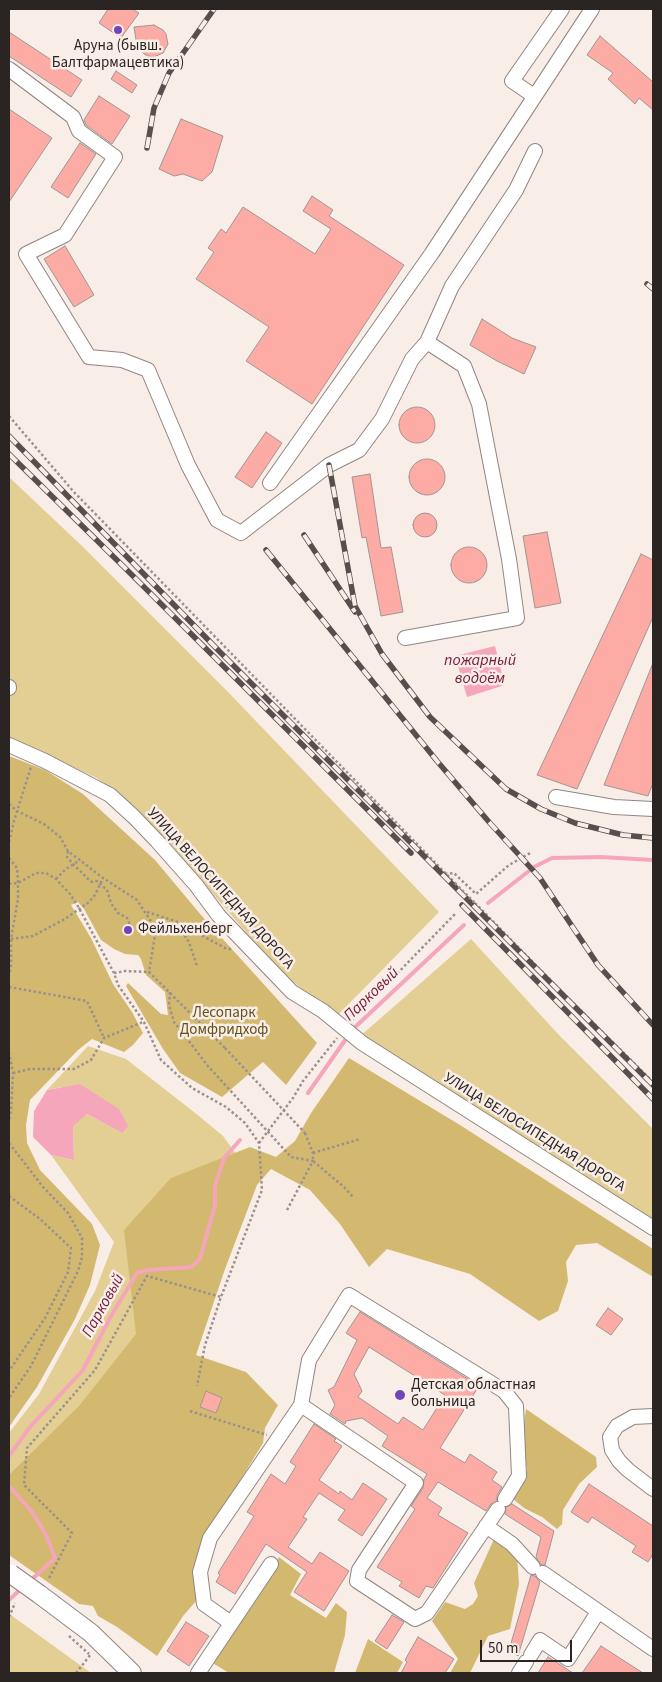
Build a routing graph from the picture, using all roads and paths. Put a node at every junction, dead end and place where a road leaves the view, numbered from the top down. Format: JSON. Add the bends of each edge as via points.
{"nodes":[{"id":1,"x":562,"y":9,"type":"edge"},
{"id":2,"x":592,"y":9,"type":"edge"},
{"id":3,"x":9,"y":69,"type":"edge"},
{"id":4,"x":534,"y":96,"type":"junction"},
{"id":5,"x":535,"y":151,"type":"dead end"},
{"id":6,"x":426,"y":342,"type":"junction"},
{"id":7,"x":9,"y":416,"type":"edge"},
{"id":8,"x":270,"y":483,"type":"dead end"},
{"id":9,"x":405,"y":638,"type":"dead end"},
{"id":10,"x":9,"y":745,"type":"edge"},
{"id":11,"x":34,"y":756,"type":"junction"},
{"id":12,"x":556,"y":797,"type":"dead end"},
{"id":13,"x":9,"y":804,"type":"edge"},
{"id":14,"x":653,"y":808,"type":"edge"},
{"id":15,"x":17,"y":810,"type":"junction"},
{"id":16,"x":9,"y":842,"type":"edge"},
{"id":17,"x":68,"y":850,"type":"junction"},
{"id":18,"x":532,"y":852,"type":"dead end"},
{"id":19,"x":9,"y":858,"type":"edge"},
{"id":20,"x":80,"y":860,"type":"junction"},
{"id":21,"x":74,"y":865,"type":"junction"},
{"id":22,"x":446,"y":875,"type":"junction"},
{"id":23,"x":103,"y":878,"type":"junction"},
{"id":24,"x":56,"y":879,"type":"junction"},
{"id":25,"x":18,"y":883,"type":"junction"},
{"id":26,"x":100,"y":883,"type":"junction"},
{"id":27,"x":9,"y":884,"type":"edge"},
{"id":28,"x":79,"y":908,"type":"junction"},
{"id":29,"x":145,"y":912,"type":"junction"},
{"id":30,"x":455,"y":914,"type":"dead end"},
{"id":31,"x":176,"y":921,"type":"junction"},
{"id":32,"x":134,"y":932,"type":"dead end"},
{"id":33,"x":11,"y":939,"type":"junction"},
{"id":34,"x":251,"y":949,"type":"junction"},
{"id":35,"x":197,"y":966,"type":"dead end"},
{"id":36,"x":149,"y":972,"type":"junction"},
{"id":37,"x":114,"y":973,"type":"junction"},
{"id":38,"x":9,"y":974,"type":"edge"},
{"id":39,"x":9,"y":987,"type":"edge"},
{"id":40,"x":170,"y":992,"type":"junction"},
{"id":41,"x":144,"y":1022,"type":"junction"},
{"id":42,"x":347,"y":1031,"type":"junction"},
{"id":43,"x":104,"y":1038,"type":"junction"},
{"id":44,"x":9,"y":1052,"type":"edge"},
{"id":45,"x":13,"y":1073,"type":"junction"},
{"id":46,"x":653,"y":1082,"type":"edge"},
{"id":47,"x":10,"y":1111,"type":"edge"},
{"id":48,"x":9,"y":1120,"type":"edge"},
{"id":49,"x":360,"y":1139,"type":"dead end"},
{"id":50,"x":9,"y":1143,"type":"edge"},
{"id":51,"x":259,"y":1143,"type":"junction"},
{"id":52,"x":313,"y":1153,"type":"junction"},
{"id":53,"x":313,"y":1162,"type":"junction"},
{"id":54,"x":9,"y":1196,"type":"edge"},
{"id":55,"x":353,"y":1197,"type":"dead end"},
{"id":56,"x":287,"y":1210,"type":"dead end"},
{"id":57,"x":653,"y":1228,"type":"edge"},
{"id":58,"x":221,"y":1297,"type":"junction"},
{"id":59,"x":9,"y":1371,"type":"edge"},
{"id":60,"x":197,"y":1386,"type":"dead end"},
{"id":61,"x":9,"y":1398,"type":"edge"},
{"id":62,"x":301,"y":1405,"type":"junction"},
{"id":63,"x":190,"y":1411,"type":"dead end"},
{"id":64,"x":653,"y":1416,"type":"edge"},
{"id":65,"x":265,"y":1434,"type":"dead end"},
{"id":66,"x":653,"y":1489,"type":"edge"},
{"id":67,"x":486,"y":1526,"type":"junction"},
{"id":68,"x":271,"y":1564,"type":"dead end"},
{"id":69,"x":10,"y":1573,"type":"edge"},
{"id":70,"x":49,"y":1578,"type":"dead end"},
{"id":71,"x":15,"y":1603,"type":"dead end"},
{"id":72,"x":598,"y":1612,"type":"junction"},
{"id":73,"x":9,"y":1617,"type":"edge"},
{"id":74,"x":231,"y":1623,"type":"junction"},
{"id":75,"x":62,"y":1631,"type":"dead end"},
{"id":76,"x":95,"y":1649,"type":"junction"},
{"id":77,"x":653,"y":1649,"type":"edge"},
{"id":78,"x":97,"y":1661,"type":"dead end"},
{"id":79,"x":525,"y":1663,"type":"edge"},
{"id":80,"x":76,"y":1673,"type":"edge"},
{"id":81,"x":132,"y":1673,"type":"edge"},
{"id":82,"x":198,"y":1673,"type":"edge"}],
"edges":[{"from":1,"to":4,"type":"street","via":[[512,81]]},
{"from":2,"to":4,"type":"street"},
{"from":3,"to":6,"type":"street","via":[[73,117],[79,131],[115,157],[64,235],[26,254],[89,357],[122,360],[148,370],[188,465],[216,520],[241,533],[329,465],[359,450],[382,419],[412,359]]},
{"from":4,"to":8,"type":"street","via":[[432,253]]},
{"from":5,"to":6,"type":"street","via":[[516,190],[452,286]]},
{"from":6,"to":9,"type":"street","via":[[464,366],[479,404],[517,618]]},
{"from":7,"to":22,"type":"path","via":[[73,491]]},
{"from":10,"to":11,"type":"street","name":"УЛИЦА ВЕЛОСИПЕДНАЯ ДОРОГА"},
{"from":11,"to":15,"type":"path"},
{"from":11,"to":34,"type":"street","name":"УЛИЦА ВЕЛОСИПЕДНАЯ ДОРОГА","via":[[110,795],[156,841]]},
{"from":12,"to":14,"type":"street","via":[[614,807]]},
{"from":13,"to":15,"type":"path"},
{"from":15,"to":16,"type":"path"},
{"from":15,"to":17,"type":"path","via":[[60,836]]},
{"from":17,"to":20,"type":"path"},
{"from":17,"to":21,"type":"path","via":[[67,856]]},
{"from":18,"to":22,"type":"path","via":[[508,865],[476,894],[454,873]]},
{"from":19,"to":25,"type":"path","via":[[17,868]]},
{"from":20,"to":21,"type":"path"},
{"from":20,"to":23,"type":"path"},
{"from":21,"to":24,"type":"path"},
{"from":21,"to":26,"type":"path","via":[[88,879]]},
{"from":22,"to":46,"type":"path","bridge":true},
{"from":23,"to":26,"type":"path"},
{"from":23,"to":29,"type":"path","via":[[137,900]]},
{"from":24,"to":25,"type":"path","via":[[46,873],[36,874]]},
{"from":24,"to":28,"type":"path"},
{"from":25,"to":27,"type":"path"},
{"from":25,"to":33,"type":"path"},
{"from":26,"to":28,"type":"path","via":[[95,895]]},
{"from":26,"to":32,"type":"path"},
{"from":28,"to":33,"type":"path","via":[[33,936]]},
{"from":28,"to":37,"type":"path"},
{"from":29,"to":31,"type":"path"},
{"from":29,"to":36,"type":"path","via":[[156,929]]},
{"from":30,"to":42,"type":"path"},
{"from":31,"to":34,"type":"path","via":[[227,949]]},
{"from":31,"to":35,"type":"path","via":[[189,942]]},
{"from":33,"to":38,"type":"path"},
{"from":34,"to":42,"type":"street","name":"УЛИЦА ВЕЛОСИПЕДНАЯ ДОРОГА","via":[[292,992]]},
{"from":36,"to":37,"type":"path"},
{"from":36,"to":40,"type":"path"},
{"from":37,"to":41,"type":"path","via":[[118,985]]},
{"from":39,"to":43,"type":"path","via":[[87,1001]]},
{"from":40,"to":52,"type":"path","bridge":true,"via":[[305,1133]]},
{"from":40,"to":53,"type":"path","bridge":true,"via":[[174,1022],[207,1065],[291,1157]]},
{"from":41,"to":43,"type":"path"},
{"from":41,"to":51,"type":"path","via":[[161,1060],[192,1088],[226,1107],[245,1123]]},
{"from":42,"to":51,"type":"path","via":[[303,1081]]},
{"from":42,"to":57,"type":"street","name":"УЛИЦА ВЕЛОСИПЕДНАЯ ДОРОГА"},
{"from":43,"to":45,"type":"path","via":[[91,1060],[74,1069]]},
{"from":44,"to":45,"type":"path"},
{"from":45,"to":47,"type":"path"},
{"from":47,"to":48,"type":"path"},
{"from":49,"to":52,"type":"path"},
{"from":50,"to":61,"type":"path","via":[[68,1213],[82,1238],[78,1271],[32,1366]]},
{"from":51,"to":58,"type":"path","via":[[262,1190]]},
{"from":52,"to":53,"type":"path"},
{"from":53,"to":55,"type":"path"},
{"from":53,"to":56,"type":"path"},
{"from":54,"to":59,"type":"path","via":[[71,1248],[68,1272],[45,1318]]},
{"from":58,"to":60,"type":"path","via":[[205,1345]]},
{"from":58,"to":70,"type":"path","via":[[147,1276],[95,1370],[27,1448],[24,1485],[72,1533]]},
{"from":62,"to":67,"type":"street","via":[[416,1483],[359,1570],[357,1581],[406,1614],[414,1619],[427,1613]]},
{"from":62,"to":67,"type":"street","via":[[310,1360],[349,1295],[504,1392],[516,1406],[519,1476]]},
{"from":62,"to":74,"type":"street","via":[[210,1538],[200,1572],[204,1604]]},
{"from":63,"to":65,"type":"path"},
{"from":64,"to":66,"type":"street","via":[[633,1417],[617,1426],[610,1437],[612,1450],[619,1461]]},
{"from":67,"to":72,"type":"street","via":[[512,1544],[538,1570]]},
{"from":68,"to":74,"type":"street"},
{"from":69,"to":76,"type":"main road","bridge":true,"via":[[91,1633]]},
{"from":71,"to":73,"type":"path"},
{"from":72,"to":77,"type":"street"},
{"from":72,"to":79,"type":"street","via":[[568,1658],[540,1640]]},
{"from":74,"to":82,"type":"street"},
{"from":75,"to":76,"type":"path"},
{"from":76,"to":78,"type":"path"},
{"from":76,"to":80,"type":"path"},
{"from":76,"to":81,"type":"main road"}]}
